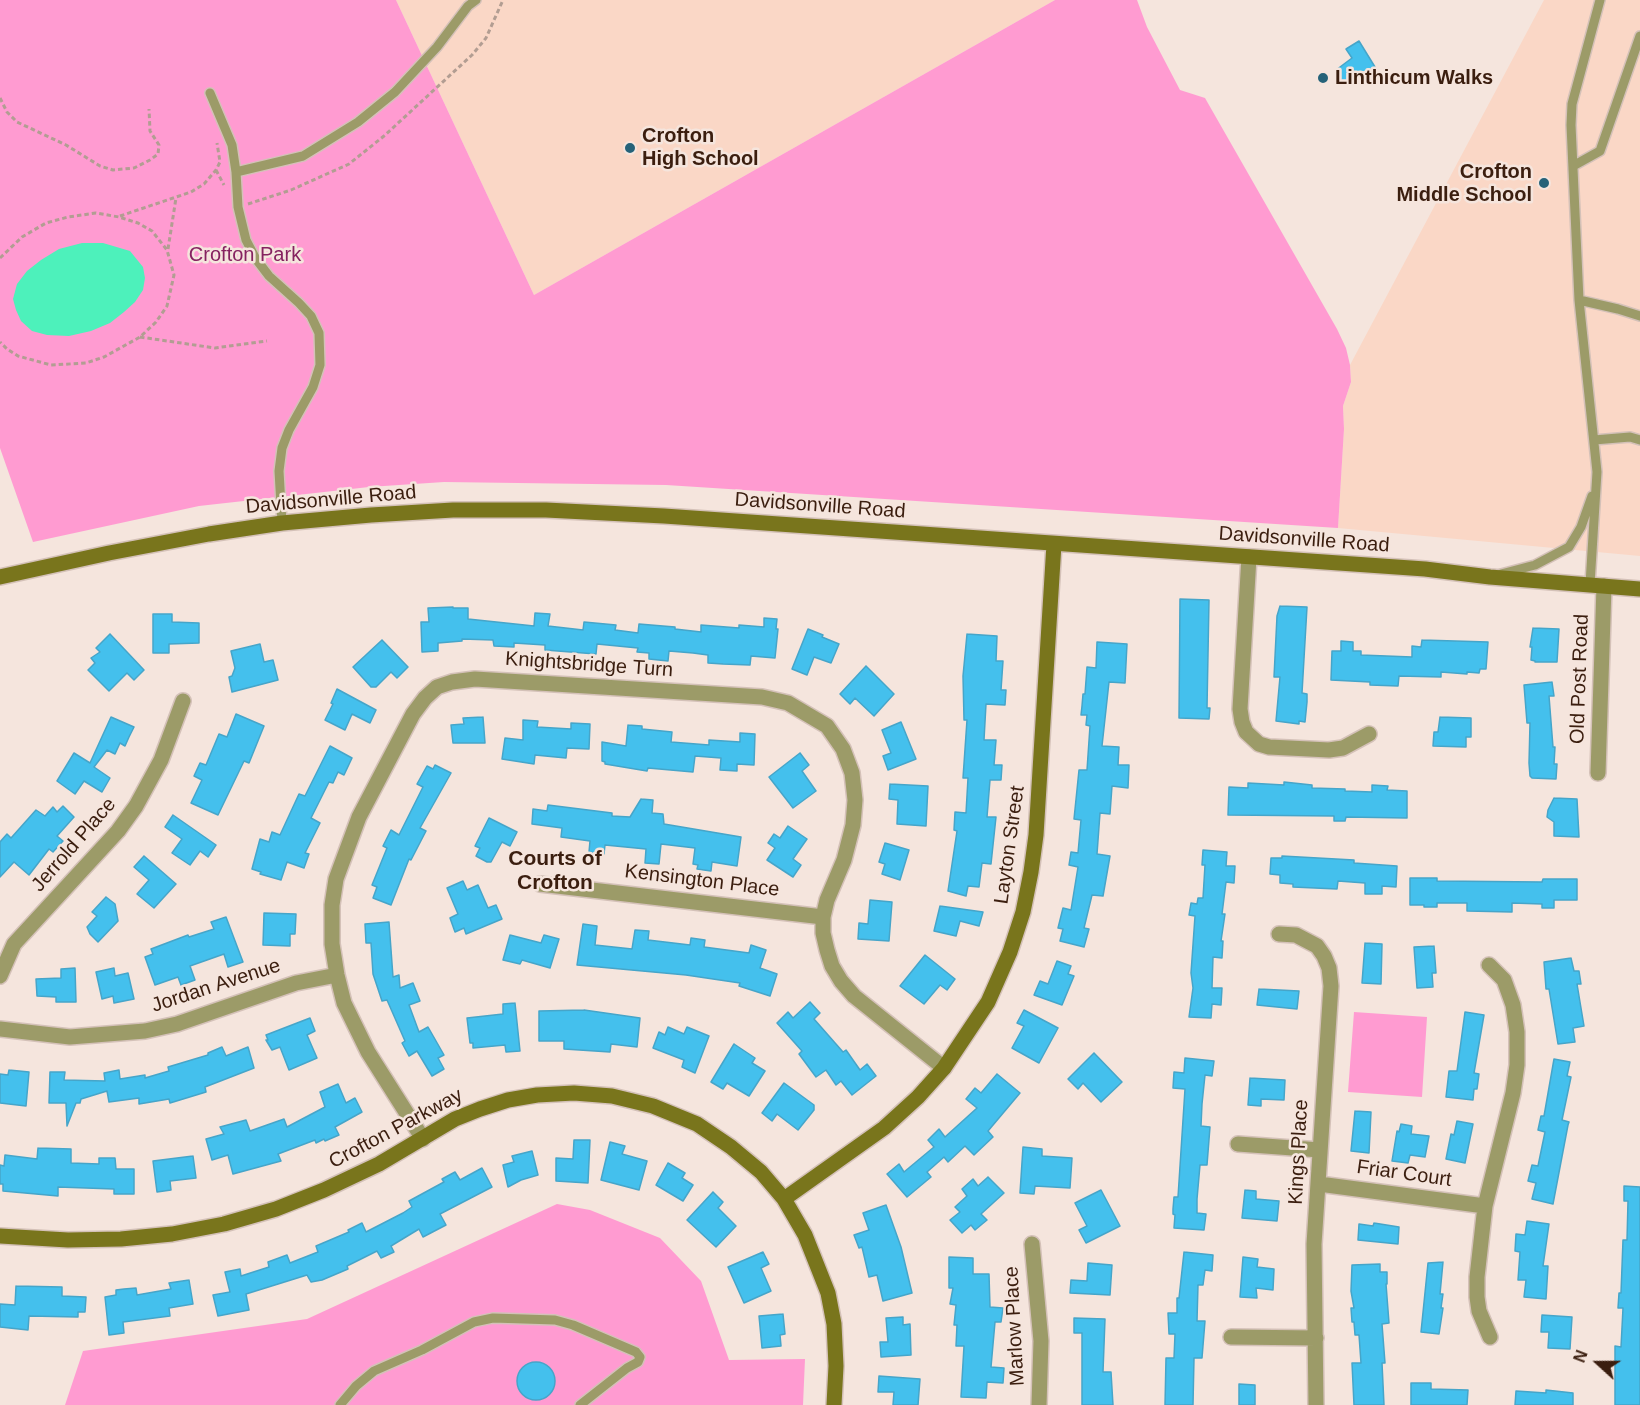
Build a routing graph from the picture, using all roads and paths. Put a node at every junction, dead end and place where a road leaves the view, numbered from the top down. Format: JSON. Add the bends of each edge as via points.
{"nodes":[{"id":1,"x":476,"y":0,"type":"edge"},
{"id":2,"x":1600,"y":0,"type":"edge"},
{"id":3,"x":1640,"y":36,"type":"edge"},
{"id":4,"x":210,"y":93,"type":"dead end"},
{"id":5,"x":0,"y":98,"type":"edge"},
{"id":6,"x":149,"y":109,"type":"dead end"},
{"id":7,"x":215,"y":137,"type":"dead end"},
{"id":8,"x":1573,"y":166,"type":"junction"},
{"id":9,"x":236,"y":172,"type":"junction"},
{"id":10,"x":176,"y":198,"type":"junction"},
{"id":11,"x":119,"y":216,"type":"junction"},
{"id":12,"x":167,"y":250,"type":"junction"},
{"id":13,"x":0,"y":258,"type":"edge"},
{"id":14,"x":1579,"y":300,"type":"junction"},
{"id":15,"x":1640,"y":316,"type":"edge"},
{"id":16,"x":140,"y":337,"type":"junction"},
{"id":17,"x":267,"y":341,"type":"dead end"},
{"id":18,"x":0,"y":342,"type":"edge"},
{"id":19,"x":1594,"y":440,"type":"junction"},
{"id":20,"x":1640,"y":440,"type":"edge"},
{"id":21,"x":1596,"y":485,"type":"junction"},
{"id":22,"x":282,"y":524,"type":"junction"},
{"id":23,"x":1054,"y":544,"type":"junction"},
{"id":24,"x":1249,"y":557,"type":"junction"},
{"id":25,"x":0,"y":577,"type":"edge"},
{"id":26,"x":1490,"y":577,"type":"junction"},
{"id":27,"x":1597,"y":585,"type":"junction"},
{"id":28,"x":1640,"y":589,"type":"edge"},
{"id":29,"x":183,"y":701,"type":"dead end"},
{"id":30,"x":1369,"y":734,"type":"dead end"},
{"id":31,"x":1598,"y":773,"type":"dead end"},
{"id":32,"x":540,"y":884,"type":"dead end"},
{"id":33,"x":823,"y":917,"type":"junction"},
{"id":34,"x":1279,"y":934,"type":"dead end"},
{"id":35,"x":1489,"y":964,"type":"dead end"},
{"id":36,"x":337,"y":975,"type":"junction"},
{"id":37,"x":0,"y":976,"type":"edge"},
{"id":38,"x":0,"y":1029,"type":"edge"},
{"id":39,"x":944,"y":1068,"type":"junction"},
{"id":40,"x":423,"y":1139,"type":"junction"},
{"id":41,"x":1238,"y":1144,"type":"dead end"},
{"id":42,"x":1320,"y":1150,"type":"junction"},
{"id":43,"x":1319,"y":1184,"type":"junction"},
{"id":44,"x":784,"y":1199,"type":"junction"},
{"id":45,"x":1485,"y":1206,"type":"junction"},
{"id":46,"x":0,"y":1236,"type":"edge"},
{"id":47,"x":1032,"y":1245,"type":"dead end"},
{"id":48,"x":1232,"y":1337,"type":"dead end"},
{"id":49,"x":1316,"y":1338,"type":"junction"},
{"id":50,"x":1490,"y":1338,"type":"dead end"},
{"id":51,"x":340,"y":1405,"type":"edge"},
{"id":52,"x":580,"y":1405,"type":"edge"},
{"id":53,"x":834,"y":1405,"type":"edge"},
{"id":54,"x":1039,"y":1405,"type":"edge"},
{"id":55,"x":1316,"y":1405,"type":"edge"}],
"edges":[{"from":1,"to":9,"type":"lane","via":[[395,92],[358,122],[303,156]]},
{"from":2,"to":8,"type":"lane","via":[[1572,104]]},
{"from":3,"to":8,"type":"lane","via":[[1600,151]]},
{"from":4,"to":9,"type":"lane","via":[[232,145]]},
{"from":5,"to":6,"type":"path","via":[[17,122],[113,170],[134,168],[158,154],[159,145],[150,131]]},
{"from":7,"to":10,"type":"path","via":[[220,153],[216,170],[204,184]]},
{"from":8,"to":14,"type":"lane"},
{"from":9,"to":22,"type":"lane","via":[[238,207],[246,240],[270,276],[311,316],[319,333],[320,364],[313,387],[282,448]]},
{"from":10,"to":11,"type":"path"},
{"from":10,"to":12,"type":"path"},
{"from":11,"to":12,"type":"path","via":[[152,231]]},
{"from":11,"to":13,"type":"path","via":[[96,213],[46,223],[22,237]]},
{"from":12,"to":16,"type":"path","via":[[174,275],[167,306]]},
{"from":14,"to":15,"type":"lane"},
{"from":14,"to":19,"type":"lane"},
{"from":16,"to":17,"type":"path","via":[[214,348]]},
{"from":16,"to":18,"type":"path","via":[[104,357],[70,365],[34,361],[7,350]]},
{"from":19,"to":20,"type":"lane","via":[[1629,436]]},
{"from":19,"to":21,"type":"lane"},
{"from":21,"to":26,"type":"lane","via":[[1581,527],[1569,547],[1536,565]]},
{"from":21,"to":27,"type":"lane"},
{"from":22,"to":23,"type":"street","name":"Davidsonville Road","via":[[453,510],[546,510]]},
{"from":22,"to":25,"type":"street","name":"Davidsonville Road","via":[[208,534]]},
{"from":23,"to":24,"type":"street","name":"Davidsonville Road"},
{"from":23,"to":39,"type":"street","name":"Layton Street","via":[[1036,835],[1023,912],[988,1002]]},
{"from":24,"to":26,"type":"street","name":"Davidsonville Road"},
{"from":24,"to":30,"type":"street","via":[[1240,709],[1246,732],[1269,747],[1329,750],[1343,748]]},
{"from":26,"to":27,"type":"street","name":"Davidsonville Road"},
{"from":27,"to":28,"type":"street","name":"Davidsonville Road"},
{"from":27,"to":31,"type":"street","name":"Old Post Road"},
{"from":29,"to":37,"type":"street","name":"Jerrold Place","via":[[161,760],[136,806],[118,831],[14,944]]},
{"from":32,"to":33,"type":"street","name":"Kensington Place"},
{"from":33,"to":36,"type":"street","name":"Knightsbridge Turn","via":[[844,860],[855,800],[852,773],[843,749],[827,726],[806,712],[762,697],[464,680],[437,687],[425,698],[359,817],[336,879],[332,905]]},
{"from":33,"to":39,"type":"street","name":"Knightsbridge Turn","via":[[827,951],[841,981],[854,996]]},
{"from":34,"to":42,"type":"street","name":"Kings Place","via":[[1307,939],[1317,946],[1329,968]]},
{"from":35,"to":45,"type":"street","via":[[1504,980],[1513,1005],[1517,1065]]},
{"from":36,"to":38,"type":"street","name":"Jordan Avenue","via":[[296,983],[177,1024],[145,1031],[70,1037]]},
{"from":36,"to":40,"type":"street","name":"Knightsbridge Turn","via":[[344,1003],[368,1052]]},
{"from":39,"to":44,"type":"street","name":"Layton Street","via":[[884,1128]]},
{"from":40,"to":44,"type":"street","name":"Crofton Parkway","via":[[464,1116],[508,1100],[574,1093],[612,1096],[653,1106],[697,1124],[731,1147]]},
{"from":40,"to":46,"type":"street","name":"Crofton Parkway","via":[[324,1190],[224,1224],[120,1239]]},
{"from":41,"to":42,"type":"street"},
{"from":42,"to":43,"type":"street","name":"Kings Place"},
{"from":43,"to":45,"type":"street","name":"Friar Court"},
{"from":43,"to":49,"type":"street","name":"Kings Place","via":[[1314,1266]]},
{"from":44,"to":53,"type":"street","name":"Crofton Parkway","via":[[805,1235],[828,1293],[834,1324]]},
{"from":45,"to":50,"type":"street","via":[[1477,1297]]},
{"from":47,"to":54,"type":"street","name":"Marlow Place","via":[[1041,1341]]},
{"from":48,"to":49,"type":"street"},
{"from":49,"to":55,"type":"street","name":"Kings Place"},
{"from":51,"to":52,"type":"lane","via":[[375,1371],[474,1322],[493,1318],[573,1324],[636,1352],[638,1362]]}]}
